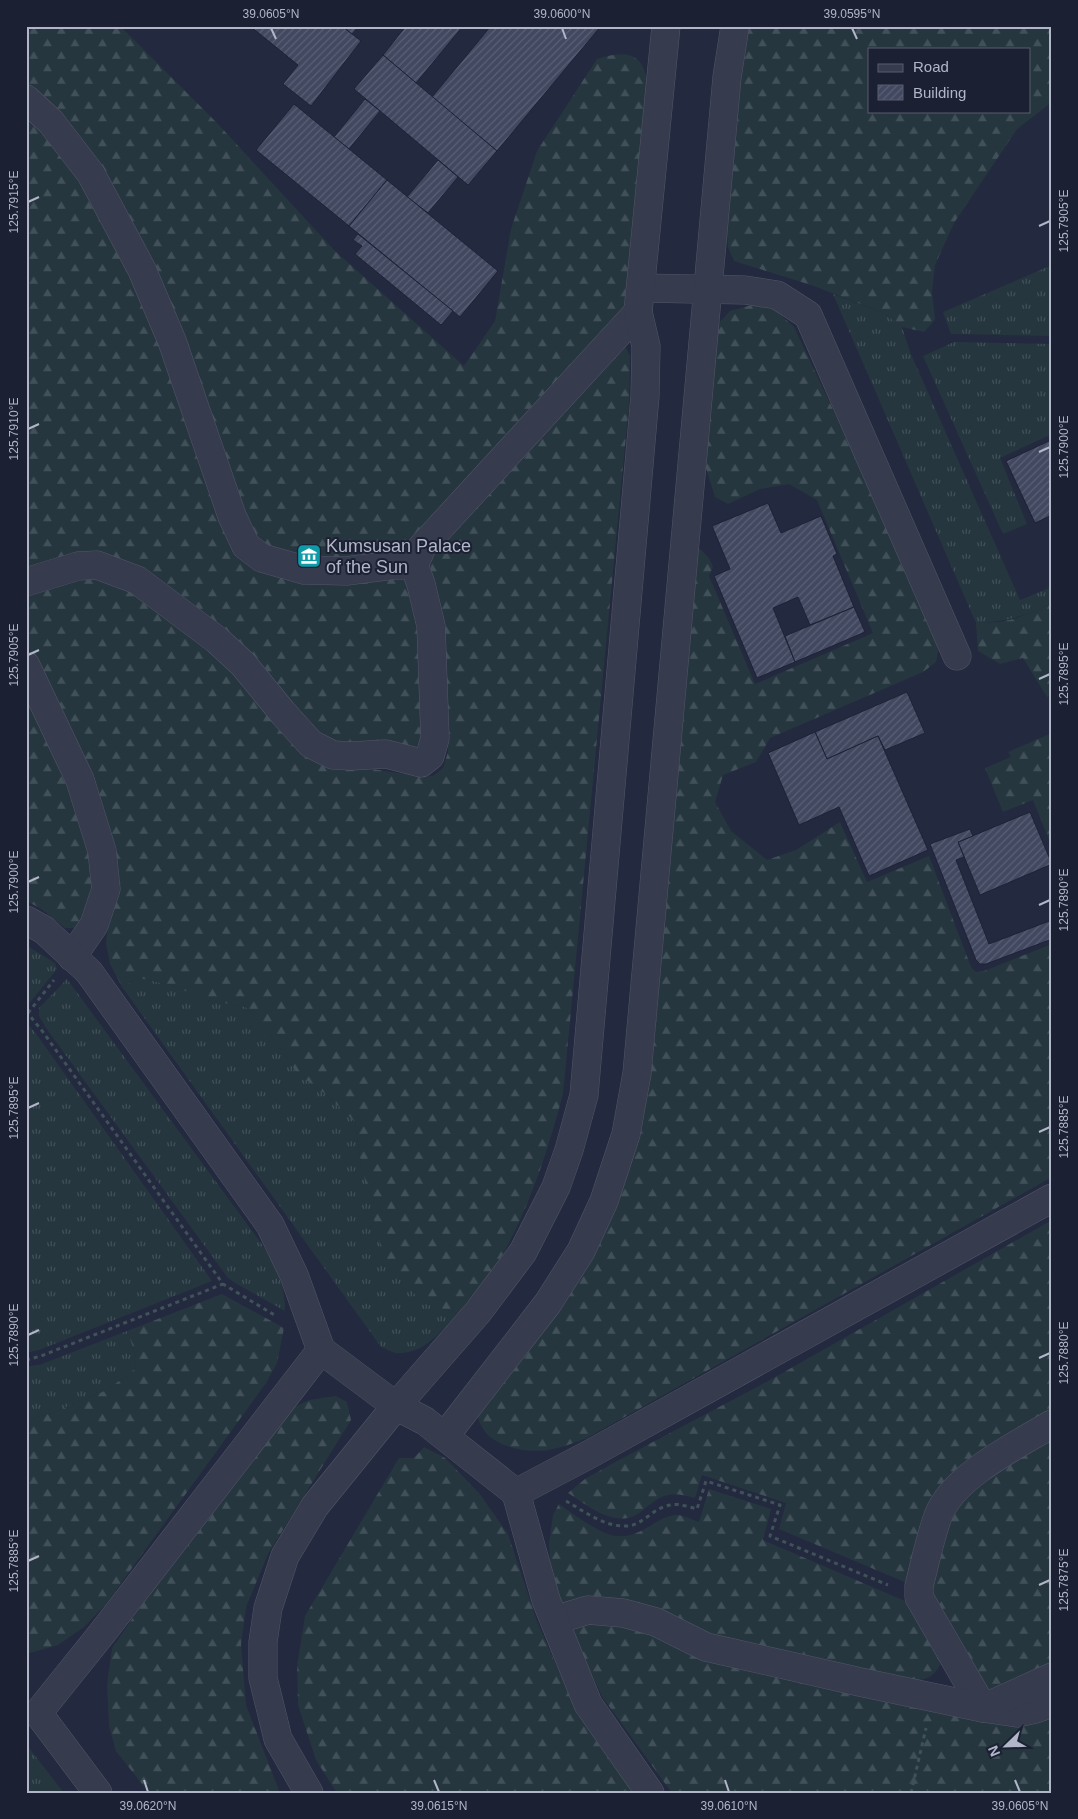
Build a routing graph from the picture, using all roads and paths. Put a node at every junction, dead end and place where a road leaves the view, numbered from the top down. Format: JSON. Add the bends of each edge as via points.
{"nodes":[{"id":1,"x":666,"y":26,"type":"edge"},
{"id":2,"x":735,"y":26,"type":"edge"},
{"id":3,"x":26,"y":99,"type":"edge"},
{"id":4,"x":708,"y":290,"type":"junction"},
{"id":5,"x":640,"y":300,"type":"junction"},
{"id":6,"x":414,"y":565,"type":"junction"},
{"id":7,"x":26,"y":582,"type":"edge"},
{"id":8,"x":958,"y":656,"type":"dead end"},
{"id":9,"x":26,"y":666,"type":"edge"},
{"id":10,"x":26,"y":920,"type":"edge"},
{"id":11,"x":72,"y":957,"type":"junction"},
{"id":12,"x":27,"y":1012,"type":"edge"},
{"id":13,"x":1052,"y":1198,"type":"edge"},
{"id":14,"x":223,"y":1284,"type":"junction"},
{"id":15,"x":283,"y":1320,"type":"dead end"},
{"id":16,"x":320,"y":1350,"type":"junction"},
{"id":17,"x":26,"y":1360,"type":"edge"},
{"id":18,"x":396,"y":1406,"type":"junction"},
{"id":19,"x":1052,"y":1424,"type":"edge"},
{"id":20,"x":445,"y":1436,"type":"junction"},
{"id":21,"x":516,"y":1492,"type":"junction"},
{"id":22,"x":563,"y":1499,"type":"dead end"},
{"id":23,"x":919,"y":1597,"type":"junction"},
{"id":24,"x":554,"y":1620,"type":"junction"},
{"id":25,"x":1052,"y":1677,"type":"edge"},
{"id":26,"x":933,"y":1697,"type":"junction"},
{"id":27,"x":1052,"y":1703,"type":"edge"},
{"id":28,"x":983,"y":1708,"type":"junction"},
{"id":29,"x":32,"y":1709,"type":"edge"},
{"id":30,"x":98,"y":1793,"type":"edge"},
{"id":31,"x":309,"y":1793,"type":"edge"},
{"id":32,"x":650,"y":1793,"type":"edge"},
{"id":33,"x":911,"y":1793,"type":"edge"}],
"edges":[{"from":1,"to":5,"type":"street"},
{"from":2,"to":4,"type":"street","via":[[727,77]]},
{"from":3,"to":6,"type":"street","via":[[51,122],[91,174],[142,270],[172,340],[232,516],[246,546],[262,558],[304,570],[346,571]]},
{"from":4,"to":5,"type":"street"},
{"from":4,"to":8,"type":"street","via":[[745,290],[777,295],[808,315]]},
{"from":4,"to":20,"type":"street","via":[[637,1073],[626,1134],[604,1201],[581,1251],[548,1303]]},
{"from":5,"to":6,"type":"street","via":[[422,548]]},
{"from":5,"to":18,"type":"street","via":[[646,346],[645,396],[584,1095],[556,1187],[523,1252],[478,1312]]},
{"from":6,"to":7,"type":"street","via":[[431,626],[435,738],[430,756],[421,763],[386,754],[332,755],[311,744],[243,664],[138,580],[97,565],[78,566]]},
{"from":9,"to":11,"type":"street","via":[[80,780],[102,851],[106,889],[94,926]]},
{"from":10,"to":11,"type":"street","via":[[44,930]]},
{"from":11,"to":12,"type":"path"},
{"from":11,"to":16,"type":"street","via":[[89,972],[270,1224],[294,1275]]},
{"from":12,"to":14,"type":"path"},
{"from":13,"to":21,"type":"street"},
{"from":14,"to":15,"type":"path"},
{"from":14,"to":17,"type":"path"},
{"from":16,"to":18,"type":"street"},
{"from":16,"to":29,"type":"street","via":[[109,1624]]},
{"from":18,"to":20,"type":"street"},
{"from":18,"to":31,"type":"street","via":[[315,1506],[285,1556],[268,1608],[263,1642],[263,1678],[278,1739]]},
{"from":19,"to":23,"type":"street","via":[[971,1475],[950,1494],[938,1515]]},
{"from":20,"to":21,"type":"street"},
{"from":21,"to":24,"type":"street"},
{"from":22,"to":23,"type":"path","via":[[597,1519],[627,1526],[640,1522],[664,1506],[673,1504],[697,1509],[706,1481],[780,1504],[770,1536]]},
{"from":23,"to":28,"type":"street"},
{"from":24,"to":26,"type":"street","via":[[588,1610],[623,1613],[656,1622],[706,1647]]},
{"from":24,"to":32,"type":"street","via":[[588,1704]]},
{"from":25,"to":28,"type":"street"},
{"from":26,"to":28,"type":"street"},
{"from":26,"to":33,"type":"path"},
{"from":27,"to":28,"type":"street","via":[[1017,1713]]},
{"from":29,"to":30,"type":"street"}]}
